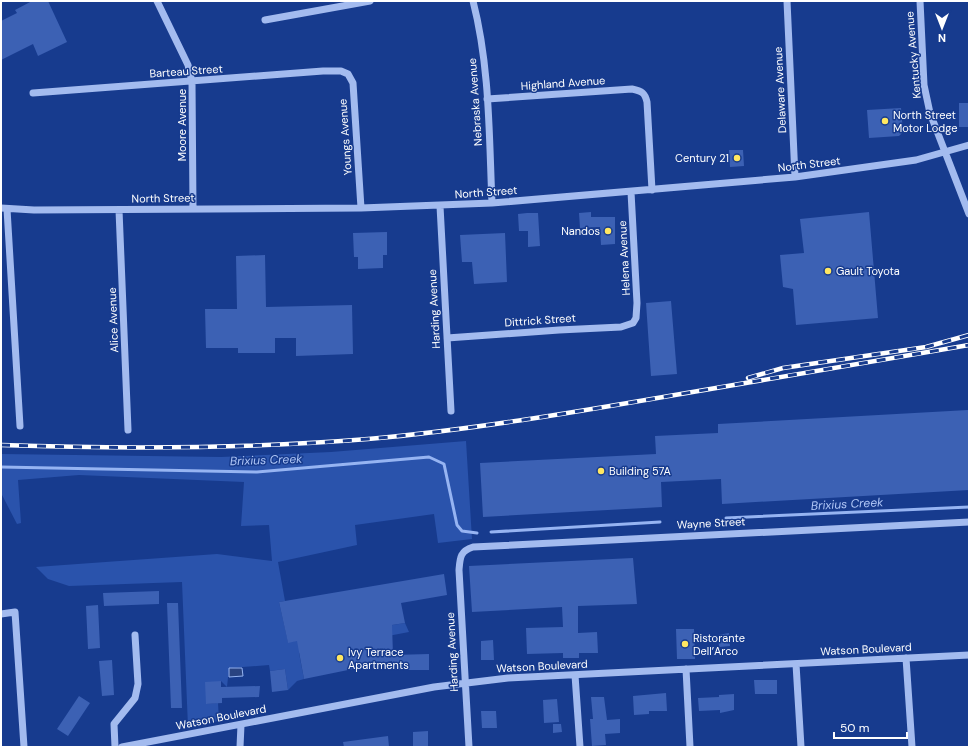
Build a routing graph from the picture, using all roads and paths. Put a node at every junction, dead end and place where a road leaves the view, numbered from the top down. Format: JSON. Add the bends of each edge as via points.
{"nodes":[{"id":1,"x":157,"y":1,"type":"edge"},
{"id":2,"x":370,"y":1,"type":"edge"},
{"id":3,"x":473,"y":1,"type":"edge"},
{"id":4,"x":787,"y":1,"type":"edge"},
{"id":5,"x":920,"y":1,"type":"edge"},
{"id":6,"x":265,"y":20,"type":"dead end"},
{"id":7,"x":341,"y":72,"type":"joint"},
{"id":8,"x":192,"y":82,"type":"junction"},
{"id":9,"x":33,"y":93,"type":"dead end"},
{"id":10,"x":487,"y":99,"type":"junction"},
{"id":11,"x":969,"y":146,"type":"edge"},
{"id":12,"x":945,"y":153,"type":"junction"},
{"id":13,"x":795,"y":177,"type":"junction"},
{"id":14,"x":652,"y":190,"type":"junction"},
{"id":15,"x":632,"y":192,"type":"junction"},
{"id":16,"x":492,"y":203,"type":"junction"},
{"id":17,"x":440,"y":206,"type":"junction"},
{"id":18,"x":4,"y":208,"type":"edge"},
{"id":19,"x":361,"y":208,"type":"junction"},
{"id":20,"x":193,"y":209,"type":"junction"},
{"id":21,"x":119,"y":210,"type":"junction"},
{"id":22,"x":969,"y":214,"type":"edge"},
{"id":23,"x":633,"y":323,"type":"joint"},
{"id":24,"x":447,"y":338,"type":"junction"},
{"id":25,"x":451,"y":411,"type":"dead end"},
{"id":26,"x":20,"y":426,"type":"dead end"},
{"id":27,"x":128,"y":430,"type":"dead end"},
{"id":28,"x":969,"y":522,"type":"edge"},
{"id":29,"x":460,"y":557,"type":"joint"},
{"id":30,"x":1,"y":614,"type":"edge"},
{"id":31,"x":135,"y":635,"type":"dead end"},
{"id":32,"x":969,"y":655,"type":"edge"},
{"id":33,"x":906,"y":658,"type":"junction"},
{"id":34,"x":796,"y":664,"type":"junction"},
{"id":35,"x":686,"y":669,"type":"junction"},
{"id":36,"x":575,"y":675,"type":"junction"},
{"id":37,"x":465,"y":683,"type":"junction"},
{"id":38,"x":242,"y":725,"type":"junction"},
{"id":39,"x":24,"y":747,"type":"edge"},
{"id":40,"x":114,"y":747,"type":"edge"},
{"id":41,"x":122,"y":747,"type":"edge"},
{"id":42,"x":240,"y":747,"type":"edge"},
{"id":43,"x":469,"y":747,"type":"edge"},
{"id":44,"x":580,"y":747,"type":"edge"},
{"id":45,"x":690,"y":747,"type":"edge"},
{"id":46,"x":801,"y":747,"type":"edge"},
{"id":47,"x":912,"y":747,"type":"edge"}],
"edges":[{"from":1,"to":8,"type":"street","name":"Moore Avenue","via":[[188,64]]},
{"from":2,"to":6,"type":"street"},
{"from":3,"to":10,"type":"street","name":"Nebraska Avenue","via":[[481,31]]},
{"from":4,"to":13,"type":"street","name":"Delaware Avenue"},
{"from":5,"to":12,"type":"street","name":"Kentucky Avenue","via":[[924,85],[930,113]]},
{"from":7,"to":8,"type":"street","name":"Barteau Street","via":[[323,71]]},
{"from":7,"to":19,"type":"street","name":"Youngs Avenue","via":[[348,74],[353,83]]},
{"from":8,"to":9,"type":"street","name":"Barteau Street"},
{"from":8,"to":20,"type":"street","name":"Moore Avenue"},
{"from":10,"to":14,"type":"street","name":"Highland Avenue","via":[[640,90],[645,94],[647,102]]},
{"from":10,"to":16,"type":"street","name":"Nebraska Avenue"},
{"from":11,"to":12,"type":"street","name":"North Street"},
{"from":12,"to":13,"type":"street","name":"North Street","via":[[916,160]]},
{"from":12,"to":22,"type":"street","name":"Kentucky Avenue"},
{"from":13,"to":14,"type":"street","name":"North Street"},
{"from":14,"to":15,"type":"street","name":"North Street"},
{"from":15,"to":16,"type":"street","name":"North Street"},
{"from":15,"to":23,"type":"street","name":"Helena Avenue","via":[[637,303]]},
{"from":16,"to":17,"type":"street","name":"North Street"},
{"from":17,"to":19,"type":"street","name":"North Street"},
{"from":17,"to":24,"type":"street","name":"Harding Avenue"},
{"from":18,"to":21,"type":"street","name":"North Street"},
{"from":18,"to":26,"type":"street"},
{"from":19,"to":20,"type":"street","name":"North Street"},
{"from":20,"to":21,"type":"street","name":"North Street"},
{"from":21,"to":27,"type":"street","name":"Alice Avenue"},
{"from":23,"to":24,"type":"street","name":"Dittrick Street","via":[[621,328]]},
{"from":24,"to":25,"type":"street","name":"Harding Avenue"},
{"from":28,"to":29,"type":"street","name":"Wayne Street","via":[[473,547],[464,549]]},
{"from":29,"to":37,"type":"street","name":"Harding Avenue"},
{"from":30,"to":39,"type":"street","via":[[15,612]]},
{"from":31,"to":40,"type":"street","via":[[138,684],[135,698],[114,724]]},
{"from":32,"to":33,"type":"street","name":"Watson Boulevard"},
{"from":33,"to":34,"type":"street","name":"Watson Boulevard"},
{"from":33,"to":47,"type":"street"},
{"from":34,"to":35,"type":"street","name":"Watson Boulevard"},
{"from":34,"to":46,"type":"street"},
{"from":35,"to":36,"type":"street","name":"Watson Boulevard"},
{"from":35,"to":45,"type":"street"},
{"from":36,"to":37,"type":"street","name":"Watson Boulevard"},
{"from":36,"to":44,"type":"street"},
{"from":37,"to":38,"type":"street","name":"Watson Boulevard"},
{"from":37,"to":43,"type":"street","name":"Harding Avenue"},
{"from":38,"to":41,"type":"street","name":"Watson Boulevard"},
{"from":38,"to":42,"type":"street"}]}
